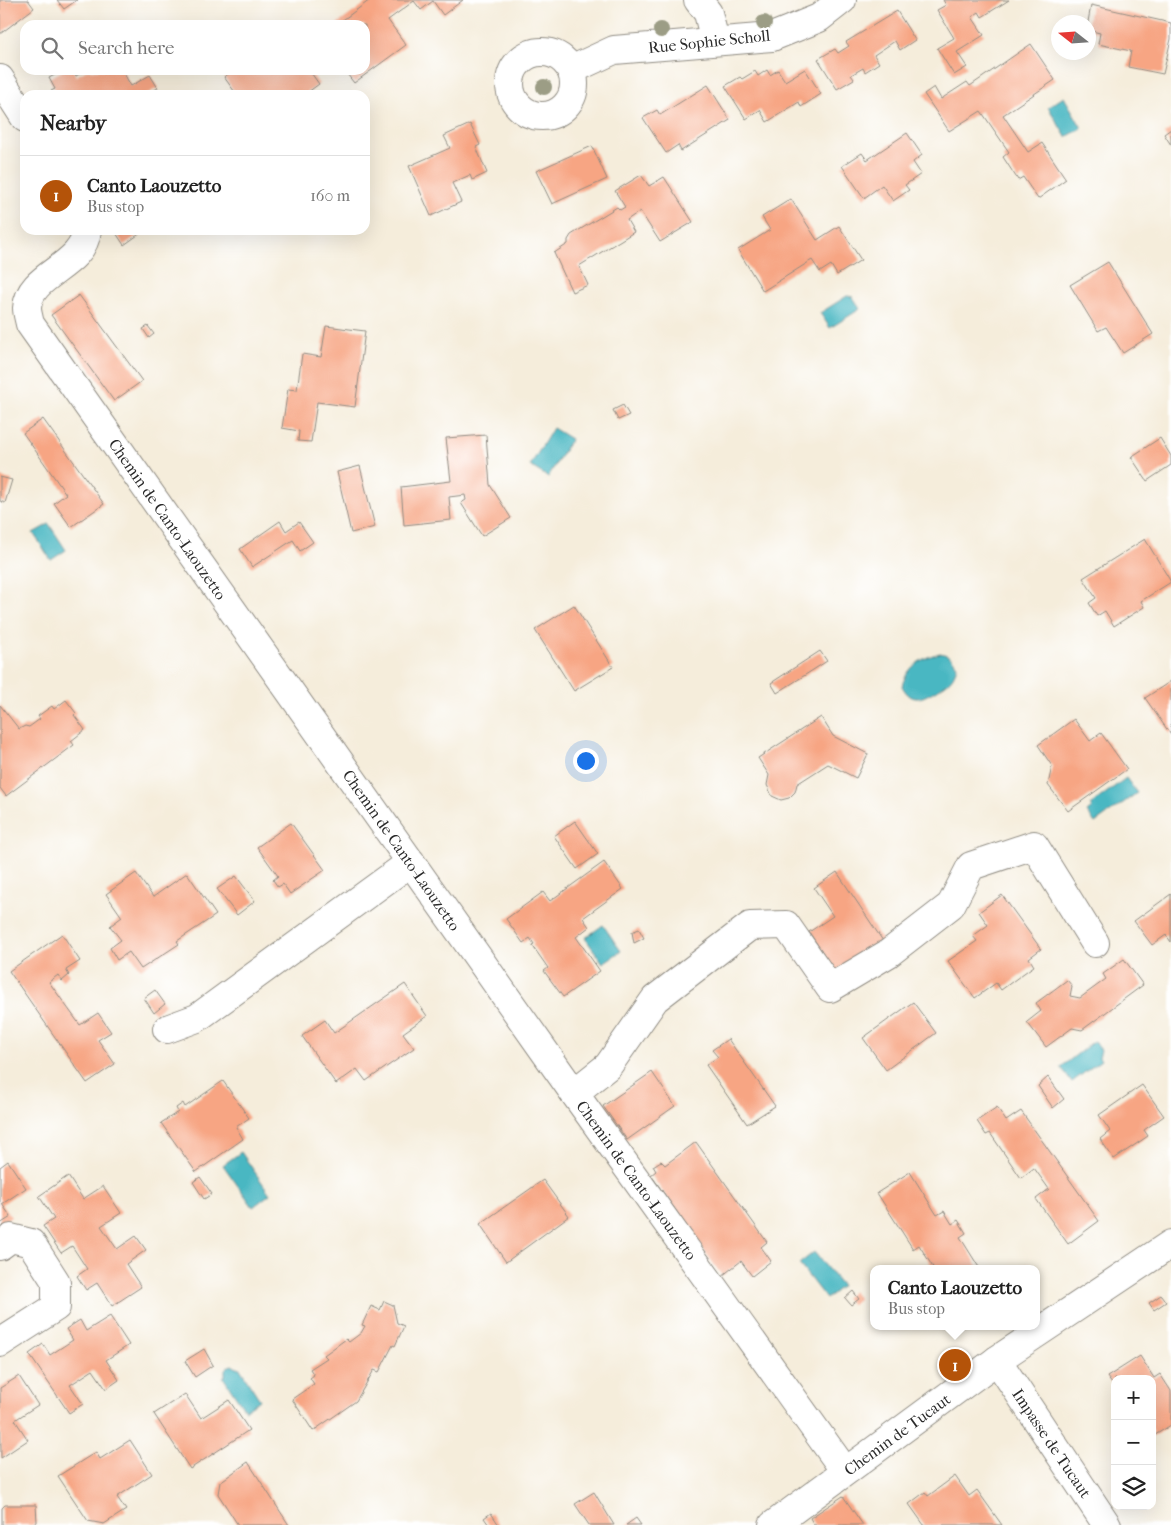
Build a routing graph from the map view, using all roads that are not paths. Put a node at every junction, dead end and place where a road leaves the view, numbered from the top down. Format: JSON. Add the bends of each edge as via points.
{"nodes":[{"id":1,"x":698,"y":0,"type":"edge"},
{"id":2,"x":842,"y":0,"type":"edge"},
{"id":3,"x":715,"y":42,"type":"junction"},
{"id":4,"x":571,"y":70,"type":"dead end"},
{"id":5,"x":0,"y":79,"type":"edge"},
{"id":6,"x":20,"y":110,"type":"edge"},
{"id":7,"x":86,"y":235,"type":"edge"},
{"id":8,"x":411,"y":862,"type":"junction"},
{"id":9,"x":1095,"y":943,"type":"dead end"},
{"id":10,"x":167,"y":1029,"type":"dead end"},
{"id":11,"x":574,"y":1093,"type":"junction"},
{"id":12,"x":1171,"y":1244,"type":"edge"},
{"id":13,"x":0,"y":1246,"type":"edge"},
{"id":14,"x":0,"y":1344,"type":"edge"},
{"id":15,"x":998,"y":1360,"type":"junction"},
{"id":16,"x":845,"y":1471,"type":"junction"},
{"id":17,"x":774,"y":1525,"type":"edge"},
{"id":18,"x":1107,"y":1525,"type":"edge"}],
"edges":[{"from":1,"to":3,"type":"street","via":[[708,13]]},
{"from":2,"to":3,"type":"street","name":"Rue Sophie Scholl","via":[[819,18],[772,37]]},
{"from":3,"to":4,"type":"street","name":"Rue Sophie Scholl","via":[[614,50]]},
{"from":5,"to":6,"type":"street"},
{"from":7,"to":8,"type":"street","name":"Chemin de Canto-Laouzetto","via":[[76,255],[30,295],[27,309],[30,324]]},
{"from":8,"to":10,"type":"street","via":[[197,1018]]},
{"from":8,"to":11,"type":"street","name":"Chemin de Canto-Laouzetto"},
{"from":9,"to":11,"type":"street","via":[[1034,845],[971,866],[951,905],[889,953],[830,988],[786,925],[750,926],[655,999],[608,1066]]},
{"from":11,"to":16,"type":"street","name":"Chemin de Canto-Laouzetto"},
{"from":12,"to":15,"type":"street","name":"Chemin de Tucaut"},
{"from":13,"to":14,"type":"street","via":[[11,1238],[31,1243],[56,1282],[56,1307]]},
{"from":15,"to":16,"type":"street","name":"Chemin de Tucaut"},
{"from":15,"to":18,"type":"street","name":"Impasse de Tucaut"},
{"from":16,"to":17,"type":"street","name":"Chemin de Tucaut"}]}
